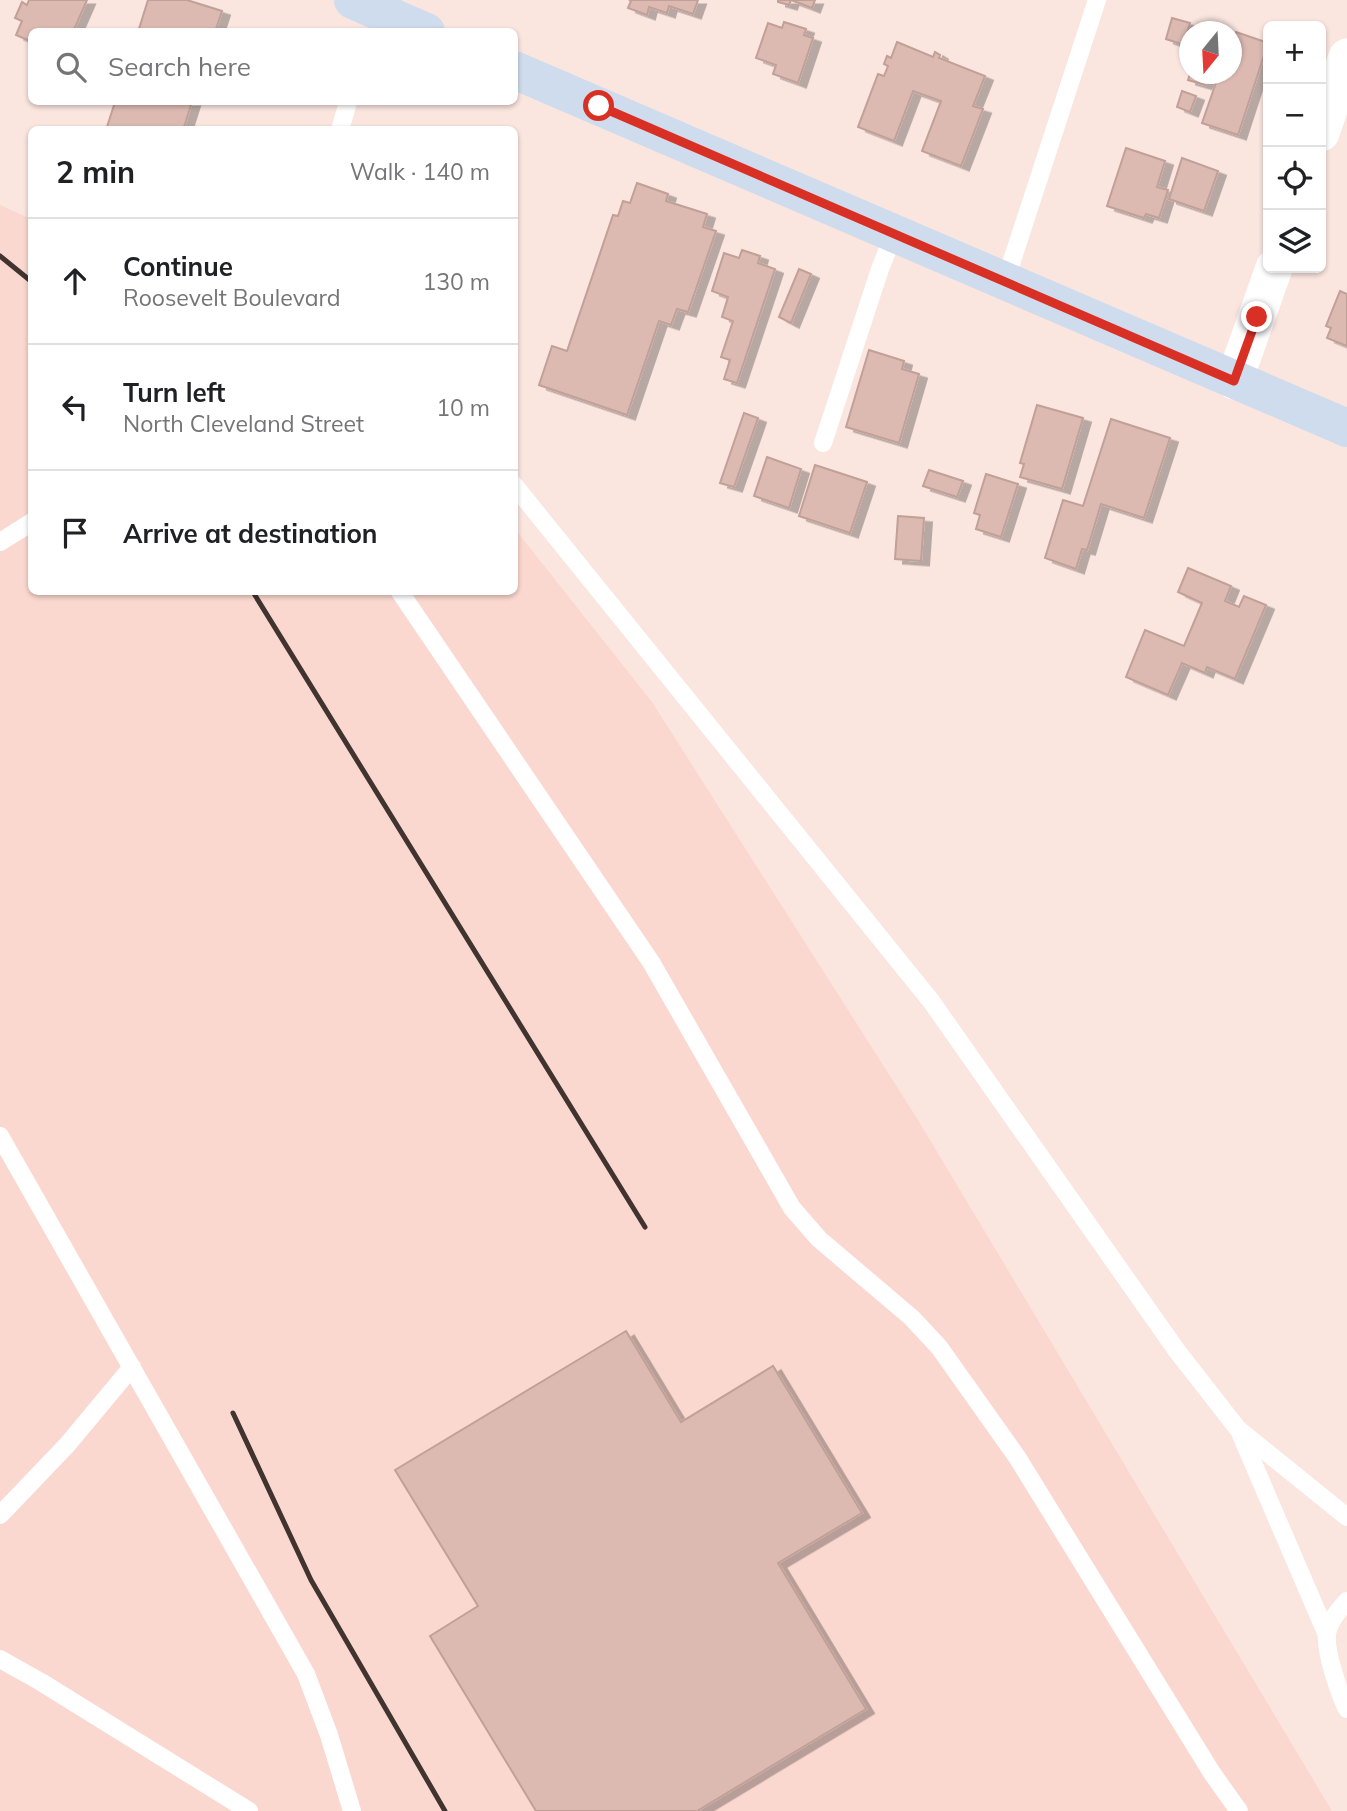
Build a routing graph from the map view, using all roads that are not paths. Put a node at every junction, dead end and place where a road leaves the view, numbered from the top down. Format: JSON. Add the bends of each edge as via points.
{"nodes":[{"id":1,"x":1097,"y":0,"type":"edge"},
{"id":2,"x":367,"y":14,"type":"edge"},
{"id":3,"x":413,"y":28,"type":"edge"},
{"id":4,"x":1347,"y":57,"type":"edge"},
{"id":5,"x":518,"y":72,"type":"edge"},
{"id":6,"x":347,"y":105,"type":"edge"},
{"id":7,"x":1326,"y":118,"type":"edge"},
{"id":8,"x":341,"y":126,"type":"edge"},
{"id":9,"x":894,"y":234,"type":"junction"},
{"id":10,"x":1272,"y":273,"type":"edge"},
{"id":11,"x":1005,"y":282,"type":"junction"},
{"id":12,"x":1234,"y":381,"type":"junction"},
{"id":13,"x":1347,"y":428,"type":"edge"},
{"id":14,"x":822,"y":443,"type":"dead end"},
{"id":15,"x":518,"y":490,"type":"edge"},
{"id":16,"x":28,"y":524,"type":"edge"},
{"id":17,"x":0,"y":542,"type":"edge"},
{"id":18,"x":402,"y":595,"type":"edge"},
{"id":19,"x":0,"y":1136,"type":"edge"},
{"id":20,"x":132,"y":1367,"type":"junction"},
{"id":21,"x":1238,"y":1429,"type":"junction"},
{"id":22,"x":0,"y":1515,"type":"edge"},
{"id":23,"x":1347,"y":1517,"type":"edge"},
{"id":24,"x":1347,"y":1601,"type":"edge"},
{"id":25,"x":1327,"y":1635,"type":"junction"},
{"id":26,"x":0,"y":1659,"type":"edge"},
{"id":27,"x":1347,"y":1709,"type":"edge"},
{"id":28,"x":250,"y":1811,"type":"edge"},
{"id":29,"x":352,"y":1811,"type":"edge"},
{"id":30,"x":1239,"y":1811,"type":"edge"}],
"edges":[{"from":1,"to":11,"type":"lane"},
{"from":2,"to":3,"type":"main road"},
{"from":4,"to":7,"type":"street"},
{"from":5,"to":9,"type":"main road"},
{"from":6,"to":8,"type":"lane"},
{"from":9,"to":11,"type":"main road"},
{"from":9,"to":14,"type":"lane"},
{"from":10,"to":12,"type":"street"},
{"from":11,"to":12,"type":"main road"},
{"from":12,"to":13,"type":"main road"},
{"from":15,"to":21,"type":"lane","via":[[931,1001],[1169,1340]]},
{"from":16,"to":17,"type":"lane"},
{"from":18,"to":30,"type":"lane","via":[[651,962],[792,1208],[818,1239],[912,1318],[939,1347],[1017,1457]]},
{"from":19,"to":20,"type":"lane"},
{"from":20,"to":22,"type":"lane"},
{"from":20,"to":29,"type":"lane","via":[[306,1674]]},
{"from":21,"to":23,"type":"lane"},
{"from":21,"to":25,"type":"lane"},
{"from":24,"to":25,"type":"lane"},
{"from":25,"to":27,"type":"lane","via":[[1336,1687]]},
{"from":26,"to":28,"type":"lane"}]}
